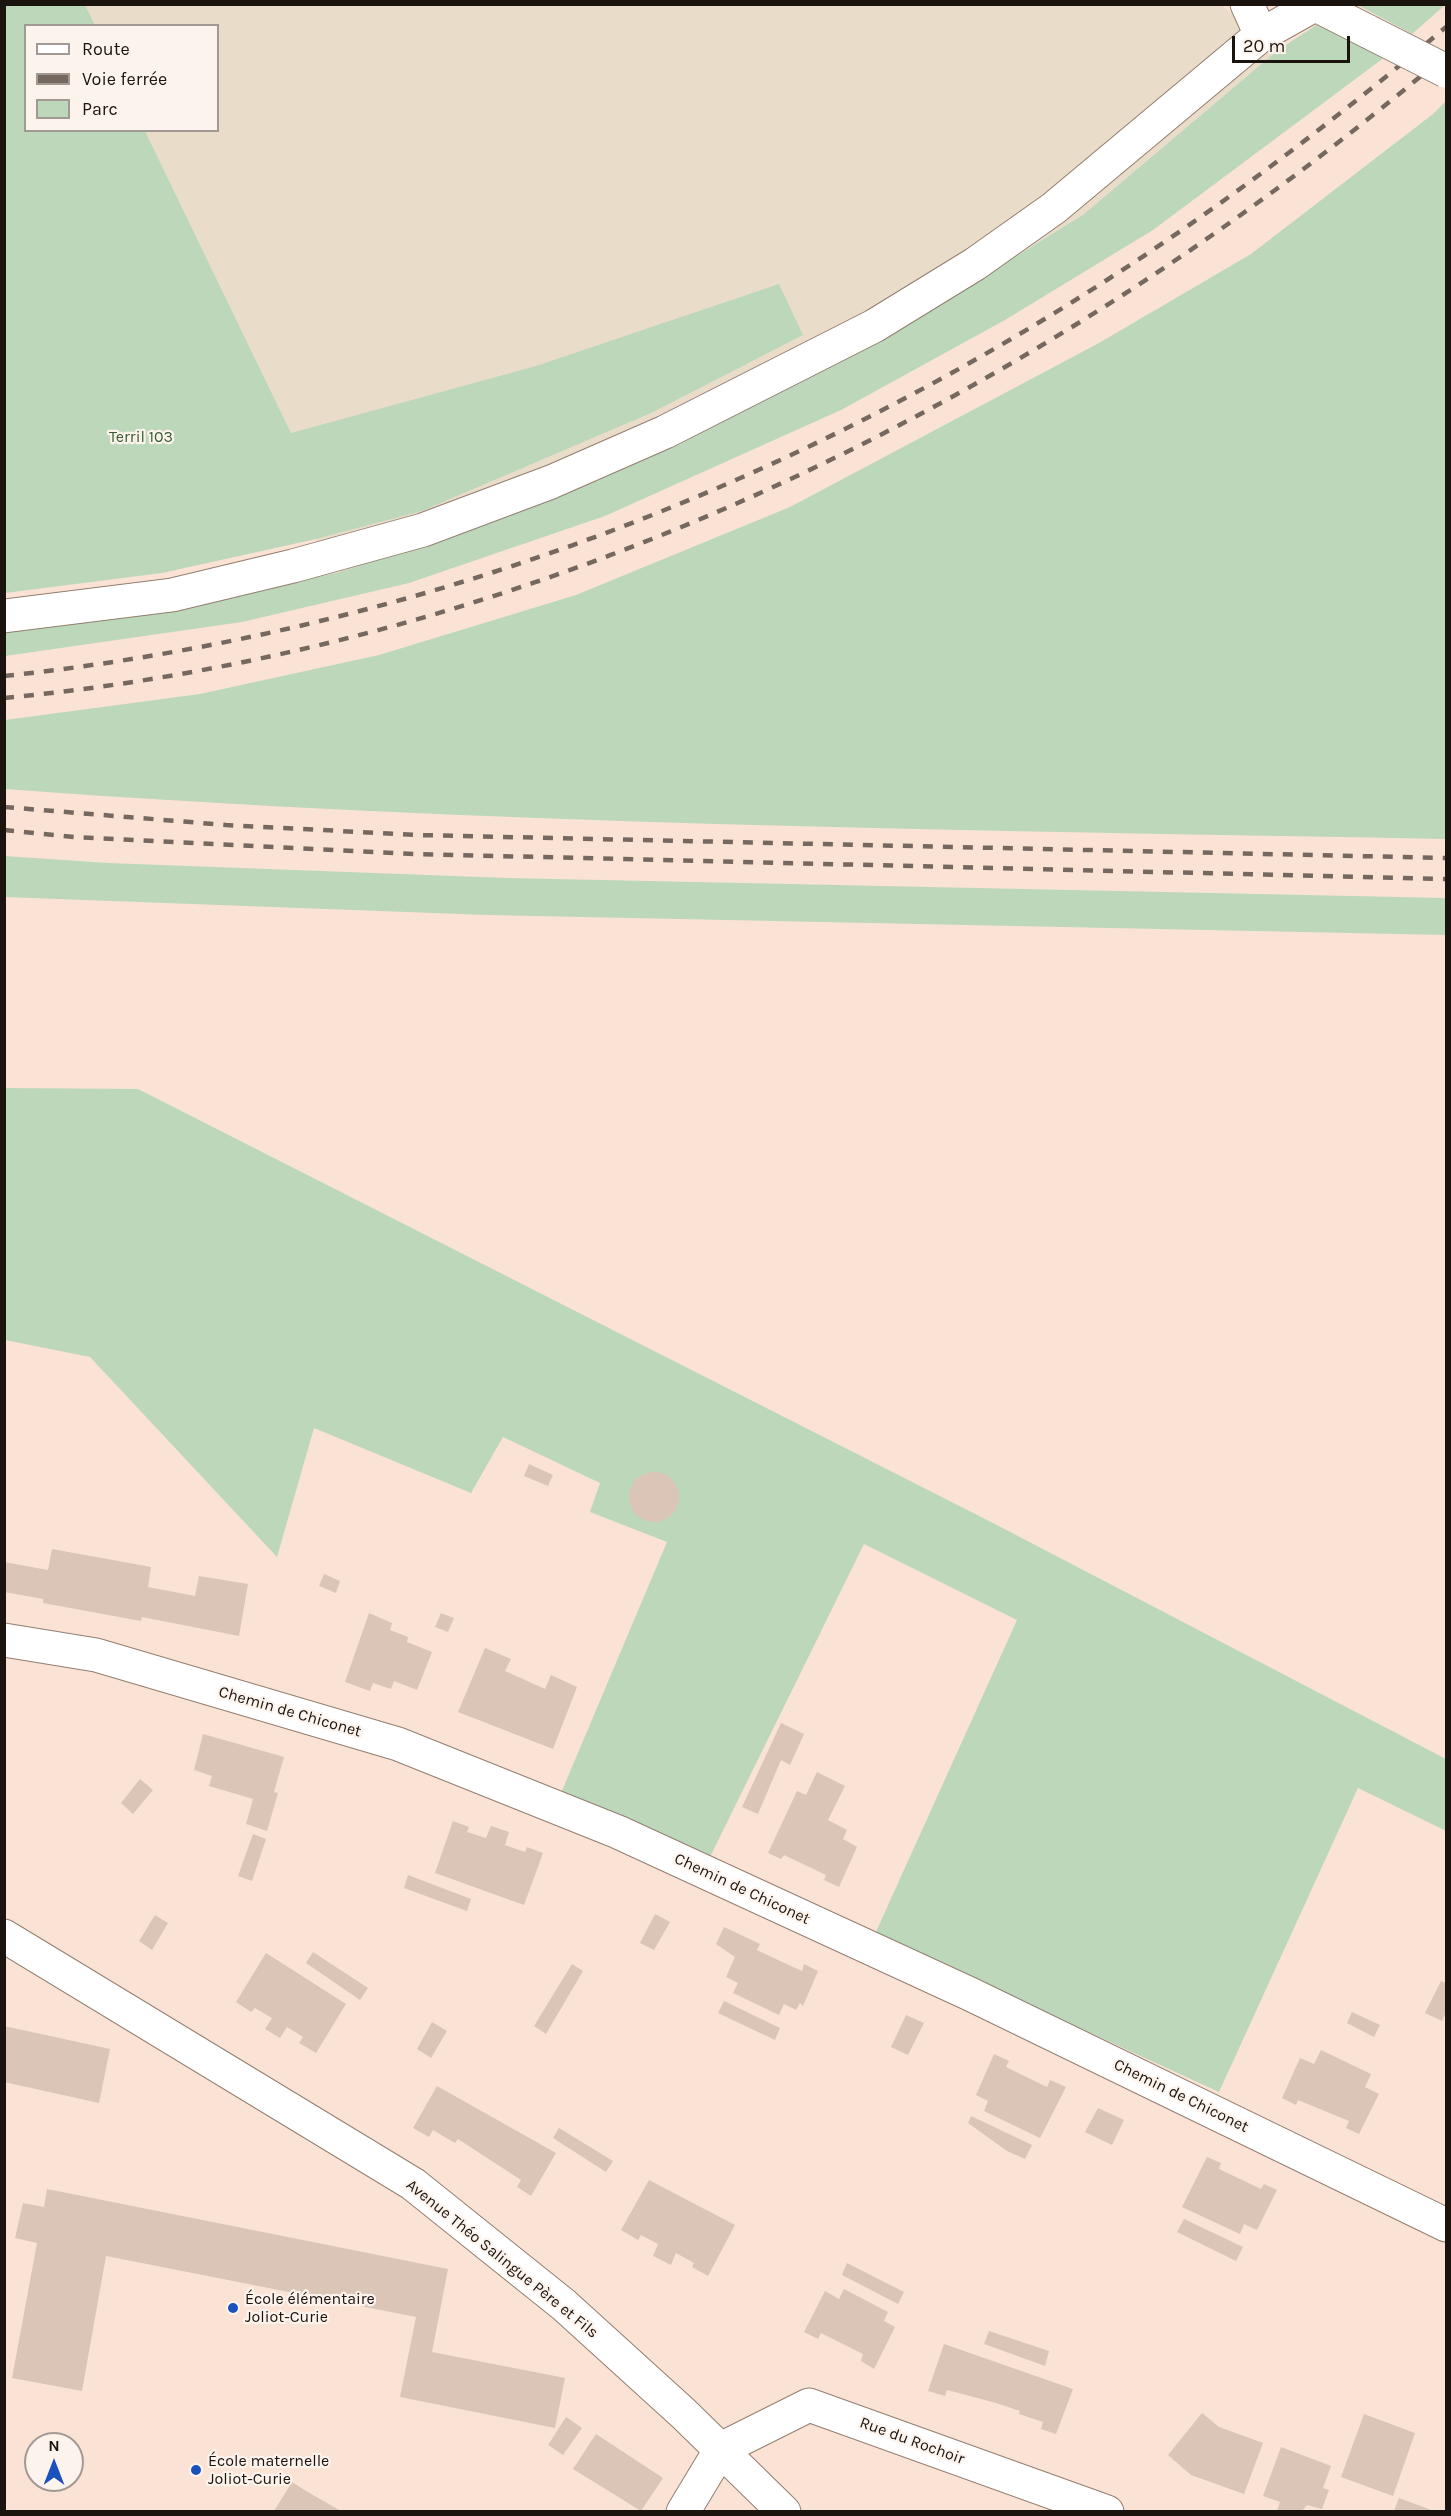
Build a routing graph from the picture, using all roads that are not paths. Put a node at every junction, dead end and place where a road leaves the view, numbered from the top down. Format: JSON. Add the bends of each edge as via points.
{"nodes":[{"id":1,"x":1247,"y":4,"type":"edge"},
{"id":2,"x":1316,"y":4,"type":"edge"},
{"id":3,"x":1261,"y":35,"type":"junction"},
{"id":4,"x":1446,"y":71,"type":"edge"},
{"id":5,"x":4,"y":616,"type":"edge"},
{"id":6,"x":4,"y":1640,"type":"edge"},
{"id":7,"x":4,"y":1936,"type":"edge"},
{"id":8,"x":1446,"y":2224,"type":"edge"},
{"id":9,"x":721,"y":2449,"type":"junction"},
{"id":10,"x":683,"y":2511,"type":"edge"},
{"id":11,"x":783,"y":2511,"type":"edge"},
{"id":12,"x":1107,"y":2511,"type":"edge"}],
"edges":[{"from":1,"to":3,"type":"street"},
{"from":2,"to":3,"type":"street"},
{"from":2,"to":4,"type":"street","bridge":true},
{"from":3,"to":5,"type":"street","via":[[1054,208],[975,264],[874,326],[665,432],[551,482],[423,530],[348,551],[172,595]]},
{"from":6,"to":8,"type":"street","name":"Chemin de Chiconet","via":[[96,1655],[398,1744],[607,1828],[970,1994]]},
{"from":7,"to":9,"type":"street","name":"Avenue Théo Salingue Père et Fils","via":[[413,2184],[564,2305]]},
{"from":9,"to":10,"type":"street"},
{"from":9,"to":11,"type":"street","name":"Avenue Théo Salingue Père et Fils"},
{"from":9,"to":12,"type":"street","name":"Rue du Rochoir","via":[[809,2404]]}]}
